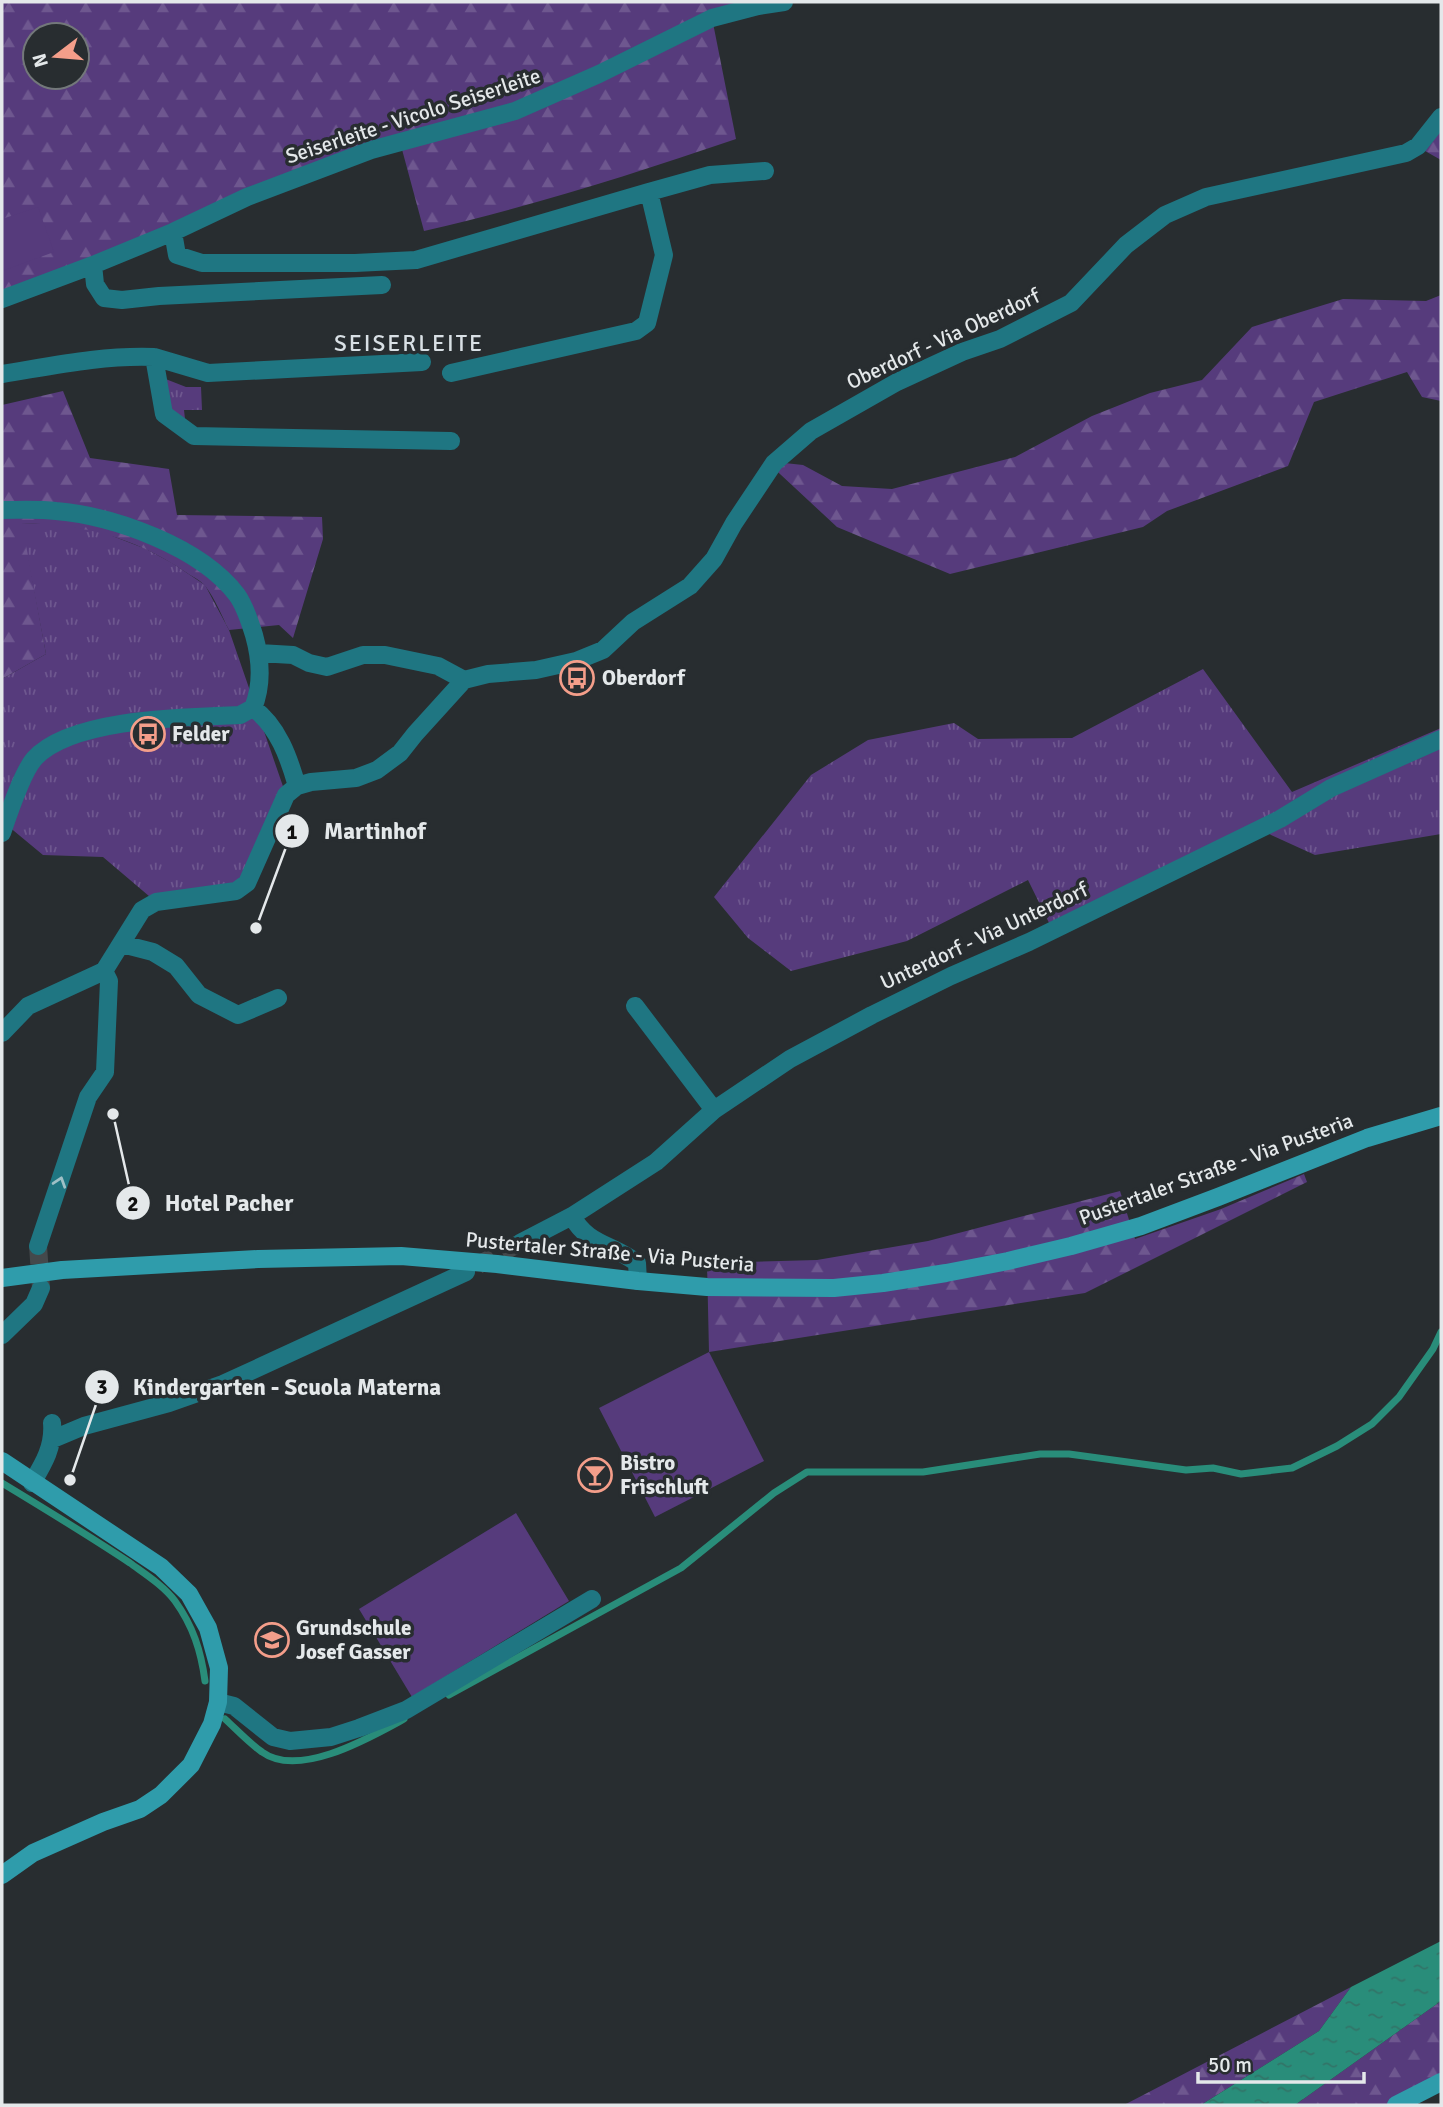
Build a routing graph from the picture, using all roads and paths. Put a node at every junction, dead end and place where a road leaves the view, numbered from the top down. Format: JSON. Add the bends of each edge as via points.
{"nodes":[{"id":1,"x":784,"y":2,"type":"edge"},
{"id":2,"x":1441,"y":117,"type":"edge"},
{"id":3,"x":765,"y":171,"type":"dead end"},
{"id":4,"x":649,"y":192,"type":"junction"},
{"id":5,"x":173,"y":232,"type":"junction"},
{"id":6,"x":93,"y":265,"type":"junction"},
{"id":7,"x":382,"y":285,"type":"dead end"},
{"id":8,"x":2,"y":299,"type":"edge"},
{"id":9,"x":153,"y":357,"type":"junction"},
{"id":10,"x":422,"y":362,"type":"dead end"},
{"id":11,"x":451,"y":373,"type":"dead end"},
{"id":12,"x":2,"y":374,"type":"edge"},
{"id":13,"x":451,"y":441,"type":"dead end"},
{"id":14,"x":2,"y":510,"type":"edge"},
{"id":15,"x":259,"y":653,"type":"junction"},
{"id":16,"x":464,"y":680,"type":"junction"},
{"id":17,"x":253,"y":708,"type":"junction"},
{"id":18,"x":1441,"y":739,"type":"edge"},
{"id":19,"x":297,"y":786,"type":"junction"},
{"id":20,"x":2,"y":833,"type":"edge"},
{"id":21,"x":122,"y":944,"type":"junction"},
{"id":22,"x":104,"y":971,"type":"junction"},
{"id":23,"x":278,"y":998,"type":"dead end"},
{"id":24,"x":635,"y":1006,"type":"dead end"},
{"id":25,"x":2,"y":1033,"type":"edge"},
{"id":26,"x":714,"y":1110,"type":"junction"},
{"id":27,"x":1441,"y":1116,"type":"edge"},
{"id":28,"x":572,"y":1216,"type":"junction"},
{"id":29,"x":520,"y":1243,"type":"tunnel mouth"},
{"id":30,"x":38,"y":1247,"type":"tunnel mouth"},
{"id":31,"x":466,"y":1272,"type":"tunnel mouth"},
{"id":32,"x":2,"y":1278,"type":"edge"},
{"id":33,"x":638,"y":1281,"type":"junction"},
{"id":34,"x":41,"y":1288,"type":"tunnel mouth"},
{"id":35,"x":2,"y":1335,"type":"edge"},
{"id":36,"x":2,"y":1461,"type":"edge"},
{"id":37,"x":32,"y":1483,"type":"junction"},
{"id":38,"x":592,"y":1599,"type":"dead end"},
{"id":39,"x":218,"y":1702,"type":"junction"},
{"id":40,"x":2,"y":1875,"type":"edge"},
{"id":41,"x":1441,"y":2082,"type":"edge"},
{"id":42,"x":1396,"y":2105,"type":"edge"}],
"edges":[{"from":1,"to":5,"type":"street","name":"Seiserleite - Vicolo Seiserleite","via":[[712,18],[515,111],[371,150],[247,197]]},
{"from":2,"to":16,"type":"street","name":"Oberdorf - Via Oberdorf","via":[[1418,146],[1406,153],[1206,197],[1165,215],[1126,245],[1071,303],[897,382],[811,431],[774,463],[714,559],[690,586],[633,622],[603,650],[536,670]]},
{"from":3,"to":4,"type":"street","via":[[710,175]]},
{"from":4,"to":5,"type":"street","via":[[416,260],[202,263],[177,255]]},
{"from":4,"to":11,"type":"street","via":[[664,255],[647,323],[636,331]]},
{"from":5,"to":6,"type":"street","name":"Seiserleite - Vicolo Seiserleite"},
{"from":6,"to":7,"type":"street","via":[[95,284],[104,298],[122,300]]},
{"from":6,"to":8,"type":"street","name":"Seiserleite - Vicolo Seiserleite"},
{"from":9,"to":10,"type":"street","via":[[208,373]]},
{"from":9,"to":12,"type":"street","via":[[94,359]]},
{"from":9,"to":13,"type":"street","via":[[164,414],[194,436]]},
{"from":14,"to":15,"type":"street","via":[[56,511],[105,519],[181,550],[215,573],[237,596]]},
{"from":15,"to":16,"type":"street","via":[[293,655],[327,667],[363,655],[384,655],[438,666]]},
{"from":15,"to":17,"type":"street","via":[[259,694]]},
{"from":16,"to":19,"type":"street","via":[[400,753],[377,770],[356,778]]},
{"from":17,"to":19,"type":"street","via":[[282,744]]},
{"from":17,"to":20,"type":"street","via":[[240,715],[146,720],[77,733],[52,744],[32,761]]},
{"from":18,"to":26,"type":"street","name":"Unterdorf - Via Unterdorf","via":[[872,1014],[790,1059]]},
{"from":19,"to":21,"type":"street","via":[[286,795],[247,883],[236,891],[156,902],[142,910]]},
{"from":21,"to":22,"type":"street"},
{"from":21,"to":23,"type":"street","via":[[153,952],[176,966],[199,995],[238,1015]]},
{"from":22,"to":25,"type":"street","via":[[28,1006]]},
{"from":30,"to":22,"type":"street","one_way":true,"via":[[88,1097],[105,1072],[109,981]]},
{"from":24,"to":26,"type":"street"},
{"from":26,"to":28,"type":"street","name":"Unterdorf - Via Unterdorf","via":[[656,1161]]},
{"from":27,"to":33,"type":"main road","name":"Pustertaler Straße - Via Pusteria","via":[[1367,1138],[1142,1226],[1009,1261],[834,1288],[707,1287]]},
{"from":28,"to":29,"type":"street","name":"Unterdorf - Via Unterdorf"},
{"from":28,"to":33,"type":"street","via":[[590,1238],[637,1263]]},
{"from":31,"to":37,"type":"street","via":[[223,1384],[169,1403],[52,1431],[46,1459]]},
{"from":32,"to":33,"type":"main road","name":"Pustertaler Straße - Via Pusteria","via":[[62,1270],[258,1259],[401,1256]]},
{"from":34,"to":35,"type":"street","via":[[33,1304]]},
{"from":36,"to":37,"type":"main road"},
{"from":37,"to":39,"type":"main road","via":[[162,1567],[189,1594],[208,1628],[219,1668]]},
{"from":38,"to":39,"type":"street","via":[[406,1710],[331,1737],[290,1741],[273,1737],[234,1706]]},
{"from":39,"to":40,"type":"main road","via":[[191,1765],[161,1795],[139,1809],[33,1853]]},
{"from":41,"to":42,"type":"main road"}]}
